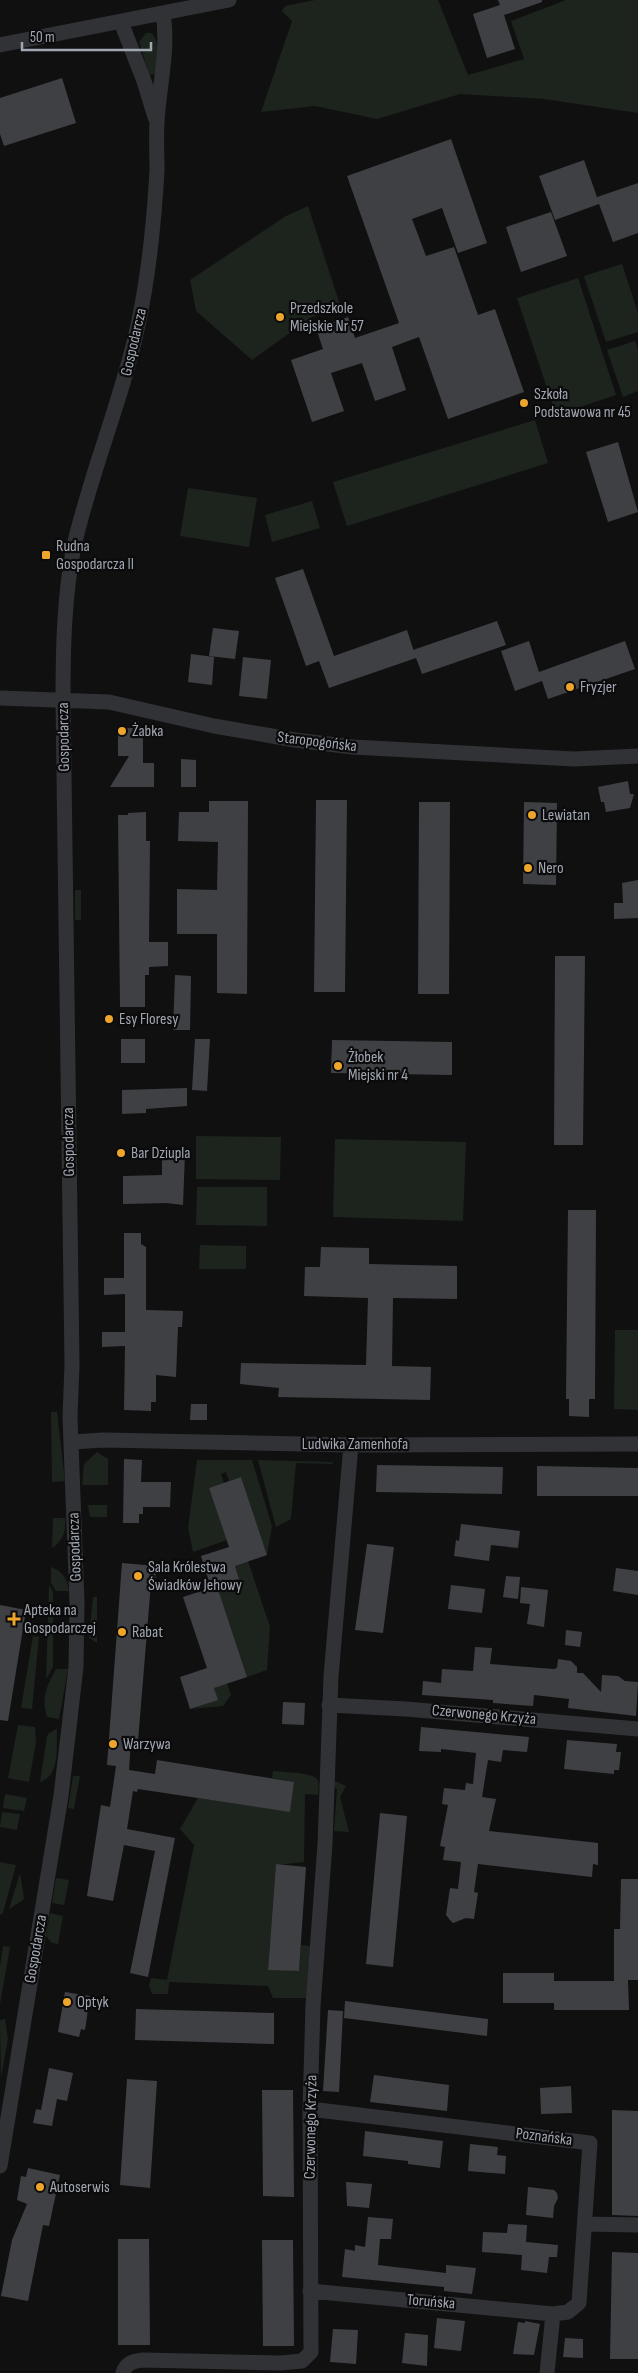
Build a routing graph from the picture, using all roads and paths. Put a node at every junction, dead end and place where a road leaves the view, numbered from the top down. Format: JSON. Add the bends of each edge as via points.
{"nodes":[{"id":1,"x":229,"y":0,"type":"edge"},
{"id":2,"x":163,"y":13,"type":"junction"},
{"id":3,"x":121,"y":22,"type":"junction"},
{"id":4,"x":0,"y":45,"type":"edge"},
{"id":5,"x":157,"y":123,"type":"junction"},
{"id":6,"x":0,"y":698,"type":"edge"},
{"id":7,"x":62,"y":700,"type":"junction"},
{"id":8,"x":638,"y":756,"type":"edge"},
{"id":9,"x":72,"y":1442,"type":"junction"},
{"id":10,"x":638,"y":1444,"type":"edge"},
{"id":11,"x":351,"y":1445,"type":"junction"},
{"id":12,"x":329,"y":1705,"type":"junction"},
{"id":13,"x":638,"y":1729,"type":"edge"},
{"id":14,"x":310,"y":2109,"type":"junction"},
{"id":15,"x":0,"y":2166,"type":"edge"},
{"id":16,"x":585,"y":2224,"type":"junction"},
{"id":17,"x":638,"y":2225,"type":"edge"},
{"id":18,"x":310,"y":2291,"type":"junction"},
{"id":19,"x":553,"y":2314,"type":"junction"},
{"id":20,"x":123,"y":2373,"type":"edge"},
{"id":21,"x":547,"y":2373,"type":"edge"}],
"edges":[{"from":1,"to":2,"type":"street"},
{"from":2,"to":3,"type":"street"},
{"from":2,"to":5,"type":"street","name":"Gospodarcza","via":[[166,31]]},
{"from":3,"to":4,"type":"street"},
{"from":3,"to":5,"type":"street","name":"Gospodarcza"},
{"from":5,"to":7,"type":"street","name":"Gospodarcza","via":[[157,169],[147,282],[118,403],[75,545],[68,593]]},
{"from":6,"to":7,"type":"street","name":"Staropogońska"},
{"from":7,"to":8,"type":"street","name":"Staropogońska","via":[[108,702],[214,726],[353,747],[569,759]]},
{"from":7,"to":9,"type":"street","name":"Gospodarcza"},
{"from":9,"to":11,"type":"street","name":"Ludwika Zamenhofa"},
{"from":9,"to":15,"type":"street","name":"Gospodarcza","via":[[76,1668],[61,1796]]},
{"from":10,"to":11,"type":"street","name":"Ludwika Zamenhofa"},
{"from":11,"to":12,"type":"street","name":"Czerwonego Krzyża"},
{"from":12,"to":13,"type":"street","name":"Czerwonego Krzyża"},
{"from":12,"to":14,"type":"street","name":"Czerwonego Krzyża","via":[[325,1844]]},
{"from":14,"to":16,"type":"street","name":"Poznańska","via":[[590,2143]]},
{"from":14,"to":18,"type":"street","name":"Czerwonego Krzyża"},
{"from":16,"to":17,"type":"street"},
{"from":16,"to":19,"type":"street","name":"Poznańska","via":[[579,2303],[568,2312]]},
{"from":18,"to":19,"type":"street","name":"Toruńska"},
{"from":18,"to":20,"type":"street","name":"Czerwonego Krzyża","via":[[310,2352],[302,2361],[133,2361]]},
{"from":19,"to":21,"type":"street"}]}
